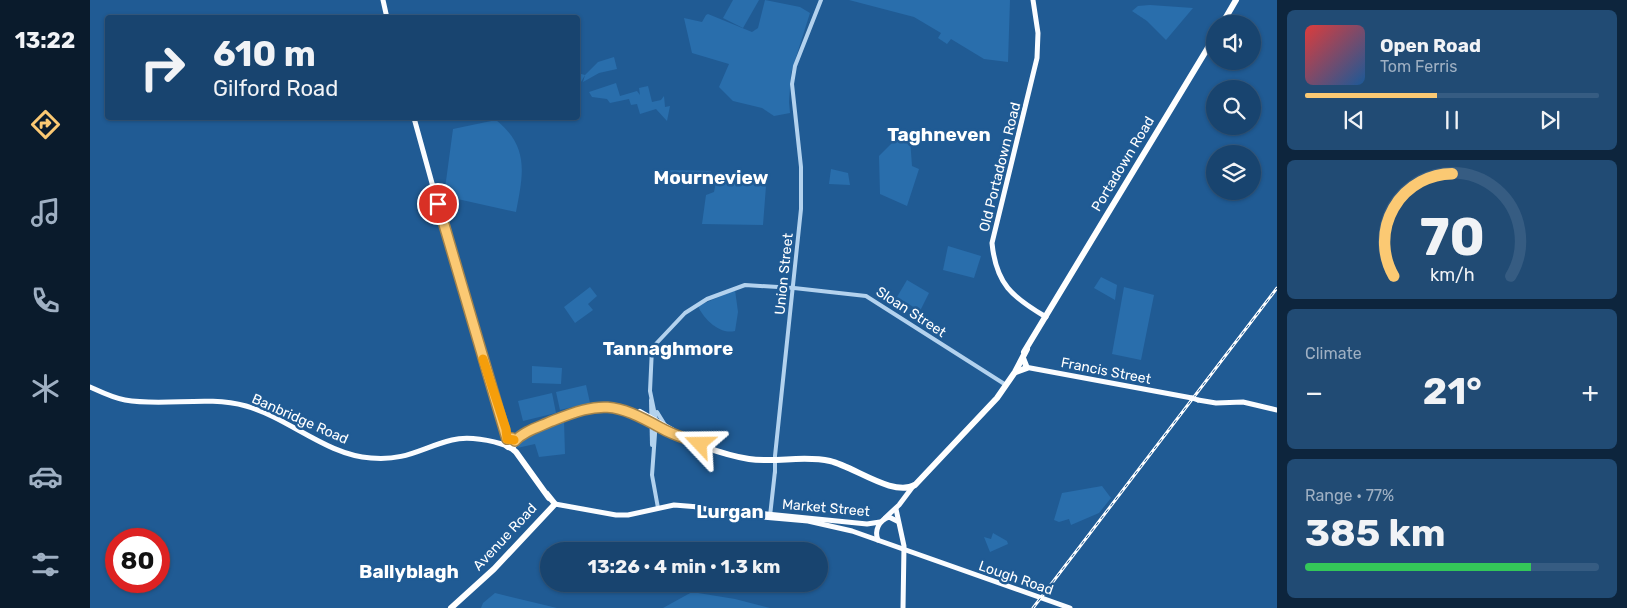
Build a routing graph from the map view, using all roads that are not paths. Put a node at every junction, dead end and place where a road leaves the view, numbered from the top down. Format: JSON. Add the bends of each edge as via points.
{"nodes":[{"id":1,"x":383,"y":0,"type":"edge"},
{"id":2,"x":1033,"y":0,"type":"edge"},
{"id":3,"x":1236,"y":0,"type":"edge"},
{"id":4,"x":820,"y":2,"type":"edge"},
{"id":5,"x":386,"y":15,"type":"edge"},
{"id":6,"x":1227,"y":15,"type":"edge"},
{"id":7,"x":1206,"y":51,"type":"edge"},
{"id":8,"x":415,"y":120,"type":"edge"},
{"id":9,"x":794,"y":288,"type":"junction"},
{"id":10,"x":1046,"y":317,"type":"junction"},
{"id":11,"x":1026,"y":349,"type":"junction"},
{"id":12,"x":1023,"y":357,"type":"junction"},
{"id":13,"x":1017,"y":367,"type":"junction"},
{"id":14,"x":1027,"y":368,"type":"junction"},
{"id":15,"x":1006,"y":384,"type":"junction"},
{"id":16,"x":90,"y":387,"type":"edge"},
{"id":17,"x":652,"y":399,"type":"junction"},
{"id":18,"x":651,"y":407,"type":"junction"},
{"id":19,"x":629,"y":410,"type":"junction"},
{"id":20,"x":656,"y":410,"type":"junction"},
{"id":21,"x":1277,"y":410,"type":"edge"},
{"id":22,"x":641,"y":414,"type":"junction"},
{"id":23,"x":654,"y":421,"type":"junction"},
{"id":24,"x":665,"y":427,"type":"junction"},
{"id":25,"x":654,"y":433,"type":"junction"},
{"id":26,"x":678,"y":434,"type":"junction"},
{"id":27,"x":510,"y":442,"type":"junction"},
{"id":28,"x":652,"y":448,"type":"junction"},
{"id":29,"x":946,"y":450,"type":"junction"},
{"id":30,"x":652,"y":456,"type":"junction"},
{"id":31,"x":946,"y":458,"type":"dead end"},
{"id":32,"x":802,"y":459,"type":"junction"},
{"id":33,"x":776,"y":461,"type":"junction"},
{"id":34,"x":917,"y":482,"type":"junction"},
{"id":35,"x":904,"y":488,"type":"junction"},
{"id":36,"x":903,"y":500,"type":"junction"},
{"id":37,"x":556,"y":504,"type":"junction"},
{"id":38,"x":658,"y":508,"type":"junction"},
{"id":39,"x":896,"y":509,"type":"junction"},
{"id":40,"x":770,"y":517,"type":"junction"},
{"id":41,"x":885,"y":518,"type":"junction"},
{"id":42,"x":880,"y":522,"type":"junction"},
{"id":43,"x":898,"y":523,"type":"junction"},
{"id":44,"x":874,"y":524,"type":"junction"},
{"id":45,"x":900,"y":534,"type":"junction"},
{"id":46,"x":871,"y":538,"type":"junction"},
{"id":47,"x":878,"y":541,"type":"junction"},
{"id":48,"x":896,"y":547,"type":"junction"},
{"id":49,"x":904,"y":553,"type":"junction"},
{"id":50,"x":451,"y":608,"type":"edge"},
{"id":51,"x":903,"y":608,"type":"edge"},
{"id":52,"x":1070,"y":608,"type":"edge"}],
"edges":[{"from":1,"to":5,"type":"main road"},
{"from":2,"to":10,"type":"main road","name":"Old Portadown Road","via":[[1038,34],[1037,58],[992,243],[996,269],[1006,288],[1023,304]]},
{"from":3,"to":6,"type":"highway"},
{"from":4,"to":9,"type":"street","name":"Union Street","via":[[796,66],[792,101],[802,191]]},
{"from":7,"to":10,"type":"highway","name":"Portadown Road"},
{"from":8,"to":27,"type":"main road","via":[[459,281]]},
{"from":9,"to":15,"type":"street","name":"Sloan Street","via":[[866,296]]},
{"from":9,"to":17,"type":"street","name":"Sloan Street","via":[[741,286],[693,307],[652,348]]},
{"from":9,"to":33,"type":"street","name":"Union Street"},
{"from":10,"to":11,"type":"highway","name":"Portadown Road"},
{"from":11,"to":12,"type":"highway"},
{"from":11,"to":13,"type":"highway"},
{"from":12,"to":13,"type":"highway"},
{"from":12,"to":14,"type":"highway"},
{"from":13,"to":14,"type":"highway"},
{"from":13,"to":15,"type":"highway"},
{"from":14,"to":21,"type":"main road","name":"Francis Street","bridge":true,"via":[[1198,400],[1243,402]]},
{"from":15,"to":29,"type":"highway","via":[[997,398]]},
{"from":16,"to":27,"type":"main road","name":"Banbridge Road","via":[[127,401],[209,401],[247,406],[282,420],[321,442],[368,458],[408,456],[457,439]]},
{"from":17,"to":18,"type":"street"},
{"from":17,"to":20,"type":"street"},
{"from":17,"to":23,"type":"street"},
{"from":18,"to":22,"type":"street"},
{"from":18,"to":23,"type":"street"},
{"from":19,"to":22,"type":"highway"},
{"from":19,"to":23,"type":"highway"},
{"from":19,"to":27,"type":"highway","via":[[610,407],[583,410]]},
{"from":20,"to":23,"type":"street"},
{"from":20,"to":24,"type":"street"},
{"from":22,"to":23,"type":"highway"},
{"from":22,"to":25,"type":"street"},
{"from":23,"to":24,"type":"highway"},
{"from":23,"to":25,"type":"street"},
{"from":23,"to":26,"type":"highway"},
{"from":23,"to":28,"type":"street"},
{"from":24,"to":25,"type":"street"},
{"from":24,"to":26,"type":"highway"},
{"from":25,"to":28,"type":"street"},
{"from":25,"to":30,"type":"street"},
{"from":26,"to":33,"type":"highway","via":[[735,456]]},
{"from":27,"to":37,"type":"highway"},
{"from":28,"to":30,"type":"street"},
{"from":29,"to":31,"type":"highway"},
{"from":29,"to":34,"type":"highway"},
{"from":30,"to":38,"type":"street","via":[[652,480]]},
{"from":32,"to":33,"type":"highway"},
{"from":32,"to":33,"type":"highway"},
{"from":32,"to":35,"type":"highway","via":[[830,461],[888,486]]},
{"from":33,"to":40,"type":"street","name":"Union Street"},
{"from":34,"to":35,"type":"highway"},
{"from":34,"to":36,"type":"main road"},
{"from":35,"to":36,"type":"main road"},
{"from":36,"to":39,"type":"main road"},
{"from":37,"to":38,"type":"main road","via":[[616,515]]},
{"from":37,"to":50,"type":"highway","name":"Avenue Road","via":[[496,568]]},
{"from":38,"to":40,"type":"main road","via":[[679,505]]},
{"from":39,"to":41,"type":"main road"},
{"from":39,"to":43,"type":"main road"},
{"from":40,"to":44,"type":"main road","name":"Market Street"},
{"from":40,"to":46,"type":"main road","name":"Market Street","via":[[831,526]]},
{"from":41,"to":42,"type":"main road"},
{"from":41,"to":43,"type":"main road","via":[[892,518]]},
{"from":42,"to":44,"type":"main road","name":"Market Street"},
{"from":42,"to":47,"type":"main road","via":[[876,535]]},
{"from":43,"to":45,"type":"main road"},
{"from":44,"to":46,"type":"main road","via":[[875,532]]},
{"from":45,"to":48,"type":"main road"},
{"from":45,"to":49,"type":"main road"},
{"from":46,"to":47,"type":"main road","name":"Market Street"},
{"from":47,"to":48,"type":"main road","name":"Market Street"},
{"from":48,"to":49,"type":"main road"},
{"from":49,"to":51,"type":"main road"},
{"from":49,"to":52,"type":"main road","name":"Lough Road"}]}
